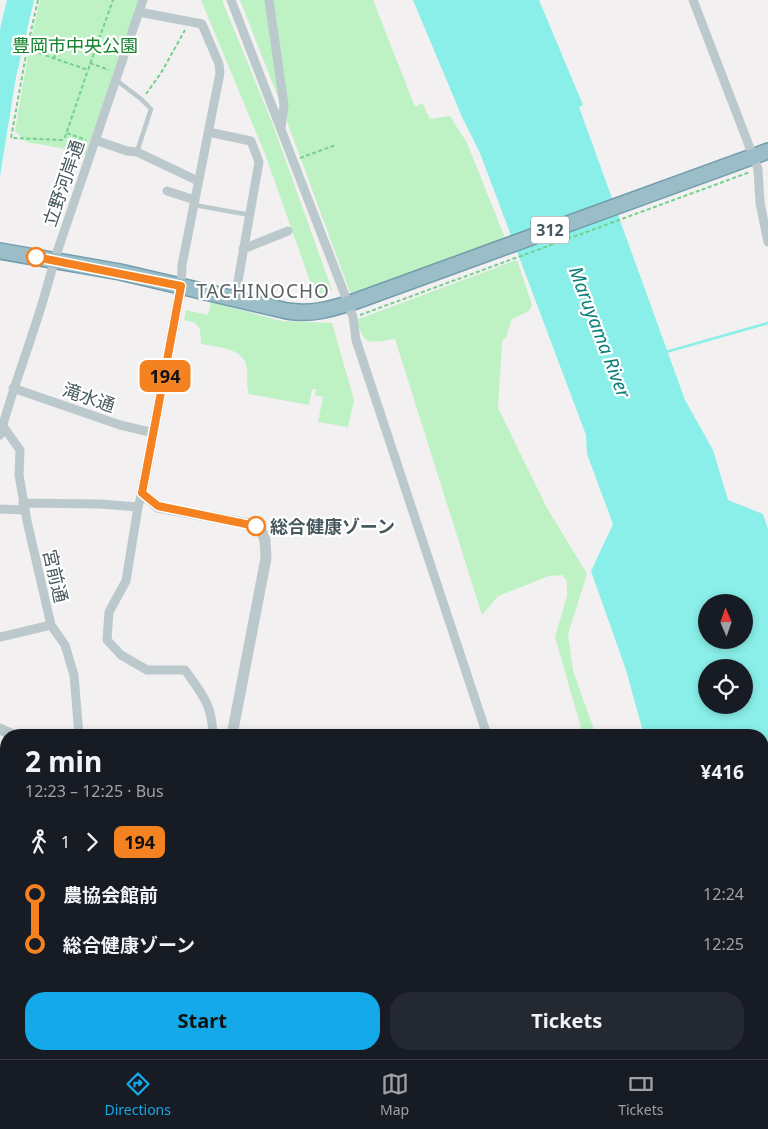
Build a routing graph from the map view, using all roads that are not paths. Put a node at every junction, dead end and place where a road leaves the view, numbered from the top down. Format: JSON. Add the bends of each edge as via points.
{"nodes":[{"id":1,"x":143,"y":0,"type":"edge"},
{"id":2,"x":231,"y":0,"type":"edge"},
{"id":3,"x":268,"y":0,"type":"edge"},
{"id":4,"x":693,"y":0,"type":"edge"},
{"id":5,"x":139,"y":12,"type":"junction"},
{"id":6,"x":117,"y":76,"type":"junction"},
{"id":7,"x":281,"y":129,"type":"junction"},
{"id":8,"x":208,"y":132,"type":"junction"},
{"id":9,"x":94,"y":142,"type":"junction"},
{"id":10,"x":768,"y":151,"type":"edge"},
{"id":11,"x":136,"y":152,"type":"junction"},
{"id":12,"x":750,"y":162,"type":"junction"},
{"id":13,"x":198,"y":181,"type":"junction"},
{"id":14,"x":166,"y":191,"type":"dead end"},
{"id":15,"x":194,"y":203,"type":"junction"},
{"id":16,"x":250,"y":215,"type":"junction"},
{"id":17,"x":288,"y":231,"type":"dead end"},
{"id":18,"x":768,"y":242,"type":"edge"},
{"id":19,"x":243,"y":249,"type":"junction"},
{"id":20,"x":0,"y":251,"type":"edge"},
{"id":21,"x":54,"y":260,"type":"junction"},
{"id":22,"x":181,"y":286,"type":"junction"},
{"id":23,"x":235,"y":298,"type":"junction"},
{"id":24,"x":354,"y":307,"type":"junction"},
{"id":25,"x":13,"y":388,"type":"junction"},
{"id":26,"x":3,"y":426,"type":"junction"},
{"id":27,"x":154,"y":433,"type":"junction"},
{"id":28,"x":0,"y":435,"type":"edge"},
{"id":29,"x":142,"y":493,"type":"junction"},
{"id":30,"x":23,"y":504,"type":"junction"},
{"id":31,"x":138,"y":507,"type":"junction"},
{"id":32,"x":0,"y":510,"type":"edge"},
{"id":33,"x":51,"y":626,"type":"junction"},
{"id":34,"x":0,"y":637,"type":"edge"},
{"id":35,"x":78,"y":729,"type":"edge"},
{"id":36,"x":213,"y":729,"type":"edge"},
{"id":37,"x":233,"y":729,"type":"edge"},
{"id":38,"x":485,"y":729,"type":"edge"}],
"edges":[{"from":1,"to":5,"type":"street","name":"立野河岸通"},
{"from":2,"to":7,"type":"street"},
{"from":3,"to":7,"type":"street","via":[[284,105]]},
{"from":4,"to":12,"type":"street"},
{"from":5,"to":6,"type":"street","name":"立野河岸通"},
{"from":5,"to":8,"type":"street","via":[[198,22],[204,26],[220,70]]},
{"from":6,"to":9,"type":"street","name":"立野河岸通"},
{"from":6,"to":11,"type":"lane","via":[[151,109]]},
{"from":7,"to":24,"type":"street"},
{"from":8,"to":13,"type":"street"},
{"from":8,"to":16,"type":"street","via":[[251,141],[259,162]]},
{"from":9,"to":11,"type":"street"},
{"from":9,"to":21,"type":"street","name":"立野河岸通"},
{"from":10,"to":12,"type":"highway","number":"312"},
{"from":11,"to":13,"type":"street"},
{"from":12,"to":18,"type":"street","via":[[758,169],[760,203]]},
{"from":12,"to":24,"type":"highway","number":"312"},
{"from":13,"to":15,"type":"street"},
{"from":14,"to":15,"type":"street"},
{"from":15,"to":16,"type":"lane"},
{"from":15,"to":22,"type":"street"},
{"from":16,"to":19,"type":"street"},
{"from":17,"to":19,"type":"street"},
{"from":19,"to":23,"type":"street"},
{"from":20,"to":21,"type":"highway","number":"312"},
{"from":21,"to":22,"type":"highway","number":"312"},
{"from":21,"to":25,"type":"street","name":"立野河岸通","via":[[45,298]]},
{"from":22,"to":23,"type":"highway","number":"312"},
{"from":22,"to":27,"type":"street"},
{"from":23,"to":24,"type":"highway","number":"312","via":[[302,313]]},
{"from":24,"to":38,"type":"street","via":[[356,340]]},
{"from":25,"to":26,"type":"street","name":"立野河岸通"},
{"from":25,"to":27,"type":"street","name":"滝水通","via":[[120,425]]},
{"from":26,"to":28,"type":"street","name":"立野河岸通"},
{"from":26,"to":30,"type":"street","name":"宮前通","via":[[20,450]]},
{"from":27,"to":29,"type":"street"},
{"from":29,"to":31,"type":"street"},
{"from":29,"to":37,"type":"street","via":[[158,506],[259,526],[265,540],[266,558]]},
{"from":30,"to":31,"type":"street"},
{"from":30,"to":32,"type":"street","via":[[23,510]]},
{"from":30,"to":33,"type":"street","name":"宮前通"},
{"from":31,"to":36,"type":"street","via":[[126,581],[109,612],[107,640],[121,655],[147,670],[184,670],[209,707]]},
{"from":33,"to":34,"type":"street"},
{"from":33,"to":35,"type":"street","name":"宮前通","via":[[65,645],[74,675]]}]}
